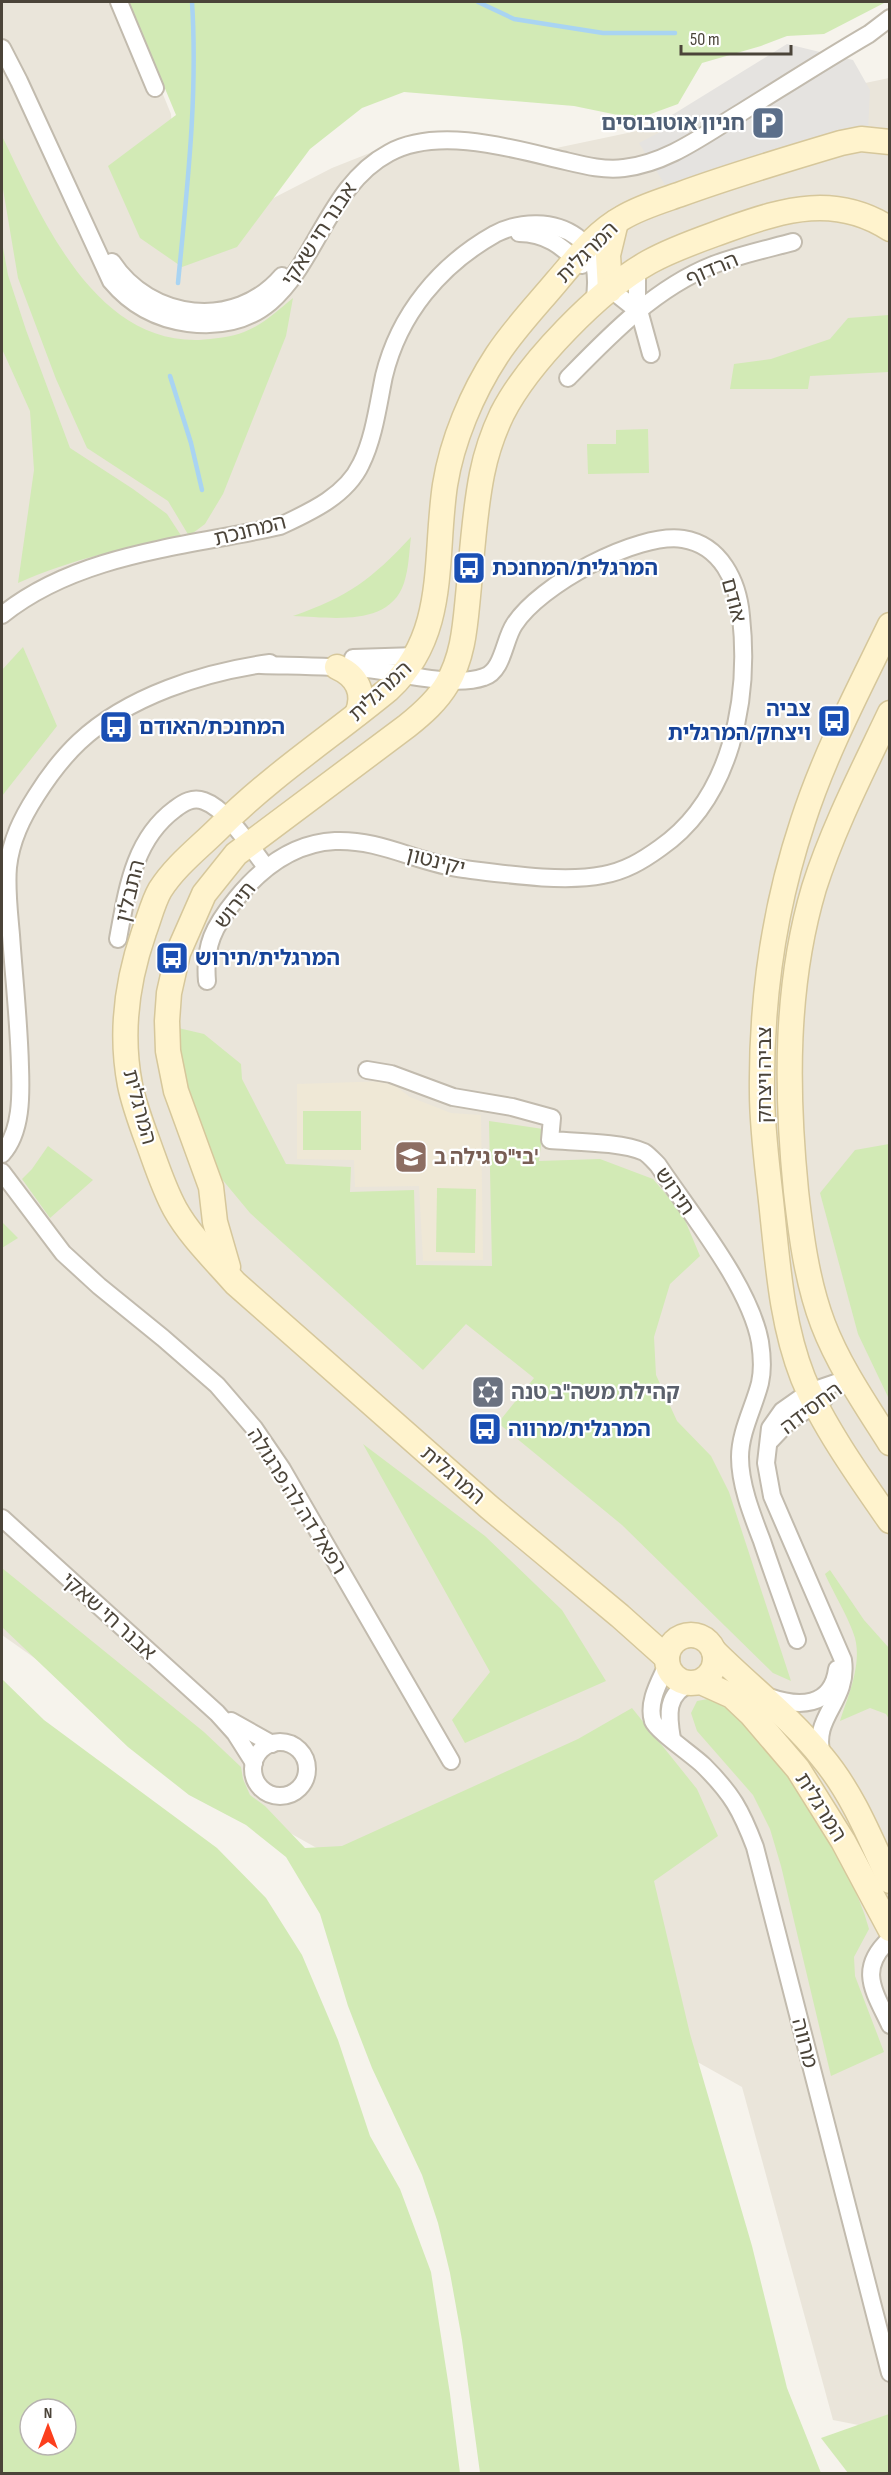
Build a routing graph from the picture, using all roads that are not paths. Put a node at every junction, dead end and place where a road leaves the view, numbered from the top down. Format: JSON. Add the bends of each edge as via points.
{"nodes":[{"id":1,"x":119,"y":2,"type":"edge"},
{"id":2,"x":890,"y":18,"type":"edge"},
{"id":3,"x":890,"y":27,"type":"edge"},
{"id":4,"x":869,"y":34,"type":"junction"},
{"id":5,"x":2,"y":48,"type":"edge"},
{"id":6,"x":155,"y":88,"type":"dead end"},
{"id":7,"x":890,"y":142,"type":"edge"},
{"id":8,"x":616,"y":222,"type":"junction"},
{"id":9,"x":890,"y":229,"type":"edge"},
{"id":10,"x":793,"y":242,"type":"dead end"},
{"id":11,"x":581,"y":253,"type":"junction"},
{"id":12,"x":637,"y":269,"type":"junction"},
{"id":13,"x":600,"y":290,"type":"junction"},
{"id":14,"x":638,"y":311,"type":"junction"},
{"id":15,"x":651,"y":354,"type":"dead end"},
{"id":16,"x":568,"y":378,"type":"dead end"},
{"id":17,"x":2,"y":615,"type":"edge"},
{"id":18,"x":890,"y":625,"type":"edge"},
{"id":19,"x":414,"y":660,"type":"junction"},
{"id":20,"x":261,"y":665,"type":"junction"},
{"id":21,"x":337,"y":667,"type":"junction"},
{"id":22,"x":454,"y":669,"type":"junction"},
{"id":23,"x":890,"y":713,"type":"edge"},
{"id":24,"x":357,"y":714,"type":"junction"},
{"id":25,"x":227,"y":819,"type":"junction"},
{"id":26,"x":247,"y":844,"type":"junction"},
{"id":27,"x":666,"y":844,"type":"joint"},
{"id":28,"x":266,"y":867,"type":"junction"},
{"id":29,"x":118,"y":939,"type":"dead end"},
{"id":30,"x":207,"y":981,"type":"dead end"},
{"id":31,"x":367,"y":1070,"type":"dead end"},
{"id":32,"x":2,"y":1154,"type":"edge"},
{"id":33,"x":2,"y":1172,"type":"edge"},
{"id":34,"x":235,"y":1283,"type":"junction"},
{"id":35,"x":850,"y":1378,"type":"junction"},
{"id":36,"x":813,"y":1398,"type":"junction"},
{"id":37,"x":890,"y":1443,"type":"edge"},
{"id":38,"x":778,"y":1511,"type":"junction"},
{"id":39,"x":2,"y":1518,"type":"edge"},
{"id":40,"x":754,"y":1521,"type":"junction"},
{"id":41,"x":890,"y":1521,"type":"edge"},
{"id":42,"x":620,"y":1616,"type":"junction"},
{"id":43,"x":689,"y":1634,"type":"junction"},
{"id":44,"x":797,"y":1640,"type":"dead end"},
{"id":45,"x":838,"y":1644,"type":"junction"},
{"id":46,"x":714,"y":1651,"type":"junction"},
{"id":47,"x":667,"y":1661,"type":"junction"},
{"id":48,"x":696,"y":1683,"type":"junction"},
{"id":49,"x":764,"y":1695,"type":"junction"},
{"id":50,"x":218,"y":1713,"type":"junction"},
{"id":51,"x":672,"y":1739,"type":"junction"},
{"id":52,"x":272,"y":1744,"type":"junction"},
{"id":53,"x":822,"y":1757,"type":"junction"},
{"id":54,"x":451,"y":1761,"type":"dead end"},
{"id":55,"x":254,"y":1763,"type":"junction"},
{"id":56,"x":890,"y":1881,"type":"edge"},
{"id":57,"x":890,"y":1929,"type":"edge"},
{"id":58,"x":890,"y":1939,"type":"edge"},
{"id":59,"x":890,"y":2025,"type":"edge"},
{"id":60,"x":890,"y":2373,"type":"edge"}],
"edges":[{"from":1,"to":6,"type":"street"},
{"from":2,"to":4,"type":"street","name":"אבנר חי שאקי"},
{"from":3,"to":4,"type":"street","name":"אבנר חי שאקי"},
{"from":4,"to":5,"type":"street","name":"אבנר חי שאקי","via":[[677,151],[640,166],[602,168],[514,149],[440,141],[396,148],[357,176],[304,263],[273,301],[256,313],[225,323],[164,318],[137,305],[111,280]]},
{"from":7,"to":8,"type":"street","name":"המרגלית","via":[[841,142],[704,186]]},
{"from":8,"to":11,"type":"street","name":"המרגלית"},
{"from":8,"to":13,"type":"street"},
{"from":9,"to":12,"type":"street","name":"המרגלית","via":[[844,209],[810,207],[742,225],[664,254]]},
{"from":10,"to":14,"type":"street","name":"הרדוף","via":[[712,266],[681,281]]},
{"from":11,"to":13,"type":"street","via":[[593,260]]},
{"from":11,"to":17,"type":"street","name":"המחנכת","via":[[570,233],[545,225],[522,225],[493,235],[470,249],[436,278],[411,310],[386,372],[361,464],[350,481],[310,512],[280,526],[81,570],[46,585]]},
{"from":11,"to":19,"type":"street","name":"המרגלית","via":[[498,354],[466,417],[445,484],[428,631]]},
{"from":12,"to":13,"type":"street","name":"המרגלית"},
{"from":12,"to":14,"type":"street"},
{"from":13,"to":14,"type":"street"},
{"from":13,"to":22,"type":"street","name":"המרגלית","via":[[517,390],[491,441],[478,501],[465,630]]},
{"from":14,"to":15,"type":"street"},
{"from":14,"to":16,"type":"street","name":"הרדוף"},
{"from":18,"to":36,"type":"street","name":"צביה ויצחק","via":[[804,820],[786,879],[771,952],[762,1030],[765,1147],[784,1307],[792,1346]]},
{"from":19,"to":20,"type":"street","via":[[306,660]]},
{"from":19,"to":21,"type":"street"},
{"from":19,"to":22,"type":"street","via":[[434,672]]},
{"from":19,"to":24,"type":"street","name":"המרגלית"},
{"from":20,"to":21,"type":"street"},
{"from":20,"to":32,"type":"street","via":[[180,686],[106,721],[60,762],[21,818],[12,844],[7,889],[20,1104],[11,1138]]},
{"from":21,"to":24,"type":"street","via":[[351,675],[358,686],[361,699]]},
{"from":22,"to":26,"type":"street","name":"המרגלית","via":[[432,704],[406,726]]},
{"from":22,"to":27,"type":"street","name":"אודם","via":[[472,679],[489,675],[496,668],[513,626],[530,605],[564,581],[631,545],[684,539],[714,553],[732,578],[738,595],[743,634],[742,699],[727,757],[709,795],[685,828]]},
{"from":23,"to":35,"type":"street","name":"צביה ויצחק","via":[[815,887],[800,949],[790,1034],[792,1152],[804,1247],[814,1299]]},
{"from":24,"to":25,"type":"street","name":"המרגלית","via":[[269,781]]},
{"from":25,"to":26,"type":"street"},
{"from":25,"to":29,"type":"street","name":"התבלין","via":[[205,801],[192,800],[162,820],[135,862]]},
{"from":25,"to":34,"type":"street","name":"המרגלית","via":[[191,852],[159,891],[139,947],[125,1013],[130,1086],[162,1182],[176,1210]]},
{"from":26,"to":28,"type":"street"},
{"from":26,"to":34,"type":"street","name":"המרגלית","via":[[216,877],[195,911],[178,953],[167,1020],[176,1091],[211,1187],[222,1252]]},
{"from":27,"to":28,"type":"street","name":"יקינטון","via":[[622,870],[570,878],[460,869],[375,844],[336,841],[302,847]]},
{"from":28,"to":30,"type":"street","name":"תירוש","via":[[237,897],[213,931],[207,948]]},
{"from":31,"to":40,"type":"street","name":"תירוש","via":[[391,1074],[453,1097],[552,1118],[550,1140],[629,1148],[645,1153],[658,1165],[733,1275],[758,1333],[761,1381],[740,1457]]},
{"from":33,"to":54,"type":"street","name":"רפאל דה לה פרגולה","via":[[63,1253],[203,1372],[254,1428],[282,1469]]},
{"from":34,"to":42,"type":"street","name":"המרגלית","via":[[489,1508]]},
{"from":35,"to":36,"type":"street","name":"החסידה"},
{"from":35,"to":37,"type":"street","name":"צביה ויצחק"},
{"from":36,"to":38,"type":"street","name":"החסידה","via":[[791,1403],[770,1428],[767,1478]]},
{"from":36,"to":41,"type":"street","name":"צביה ויצחק"},
{"from":38,"to":40,"type":"street"},
{"from":38,"to":45,"type":"street","name":"החסידה"},
{"from":39,"to":50,"type":"street","name":"אבנר חי שאקי"},
{"from":40,"to":44,"type":"street","name":"תירוש"},
{"from":42,"to":43,"type":"street","name":"המרגלית"},
{"from":42,"to":47,"type":"street","name":"המרגלית"},
{"from":43,"to":46,"type":"street","via":[[705,1638]]},
{"from":43,"to":47,"type":"street","via":[[674,1641]]},
{"from":45,"to":49,"type":"street","name":"החסידה","via":[[836,1675],[831,1688],[822,1696],[802,1705]]},
{"from":45,"to":53,"type":"street","name":"החסידה","via":[[844,1683],[821,1726]]},
{"from":46,"to":48,"type":"street","via":[[715,1665]]},
{"from":46,"to":49,"type":"street","name":"המרגלית"},
{"from":47,"to":48,"type":"street","via":[[678,1678]]},
{"from":47,"to":51,"type":"street","name":"מרווה","via":[[651,1704],[653,1722]]},
{"from":48,"to":51,"type":"street","via":[[682,1686],[669,1708]]},
{"from":48,"to":57,"type":"street","name":"המרגלית","via":[[732,1696],[798,1769],[843,1841]]},
{"from":49,"to":53,"type":"street","name":"המרגלית"},
{"from":50,"to":52,"type":"street","name":"אבנר חי שאקי"},
{"from":50,"to":55,"type":"street","name":"אבנר חי שאקי"},
{"from":51,"to":60,"type":"street","name":"מרווה","via":[[702,1764],[737,1803],[755,1847]]},
{"from":52,"to":55,"type":"street","via":[[260,1751]]},
{"from":52,"to":55,"type":"street","via":[[284,1743],[301,1752],[307,1770],[299,1788],[282,1796],[270,1794],[256,1782]]},
{"from":53,"to":56,"type":"street","name":"המרגלית","via":[[856,1808]]},
{"from":58,"to":59,"type":"street","via":[[877,1952],[869,1974]]}]}
